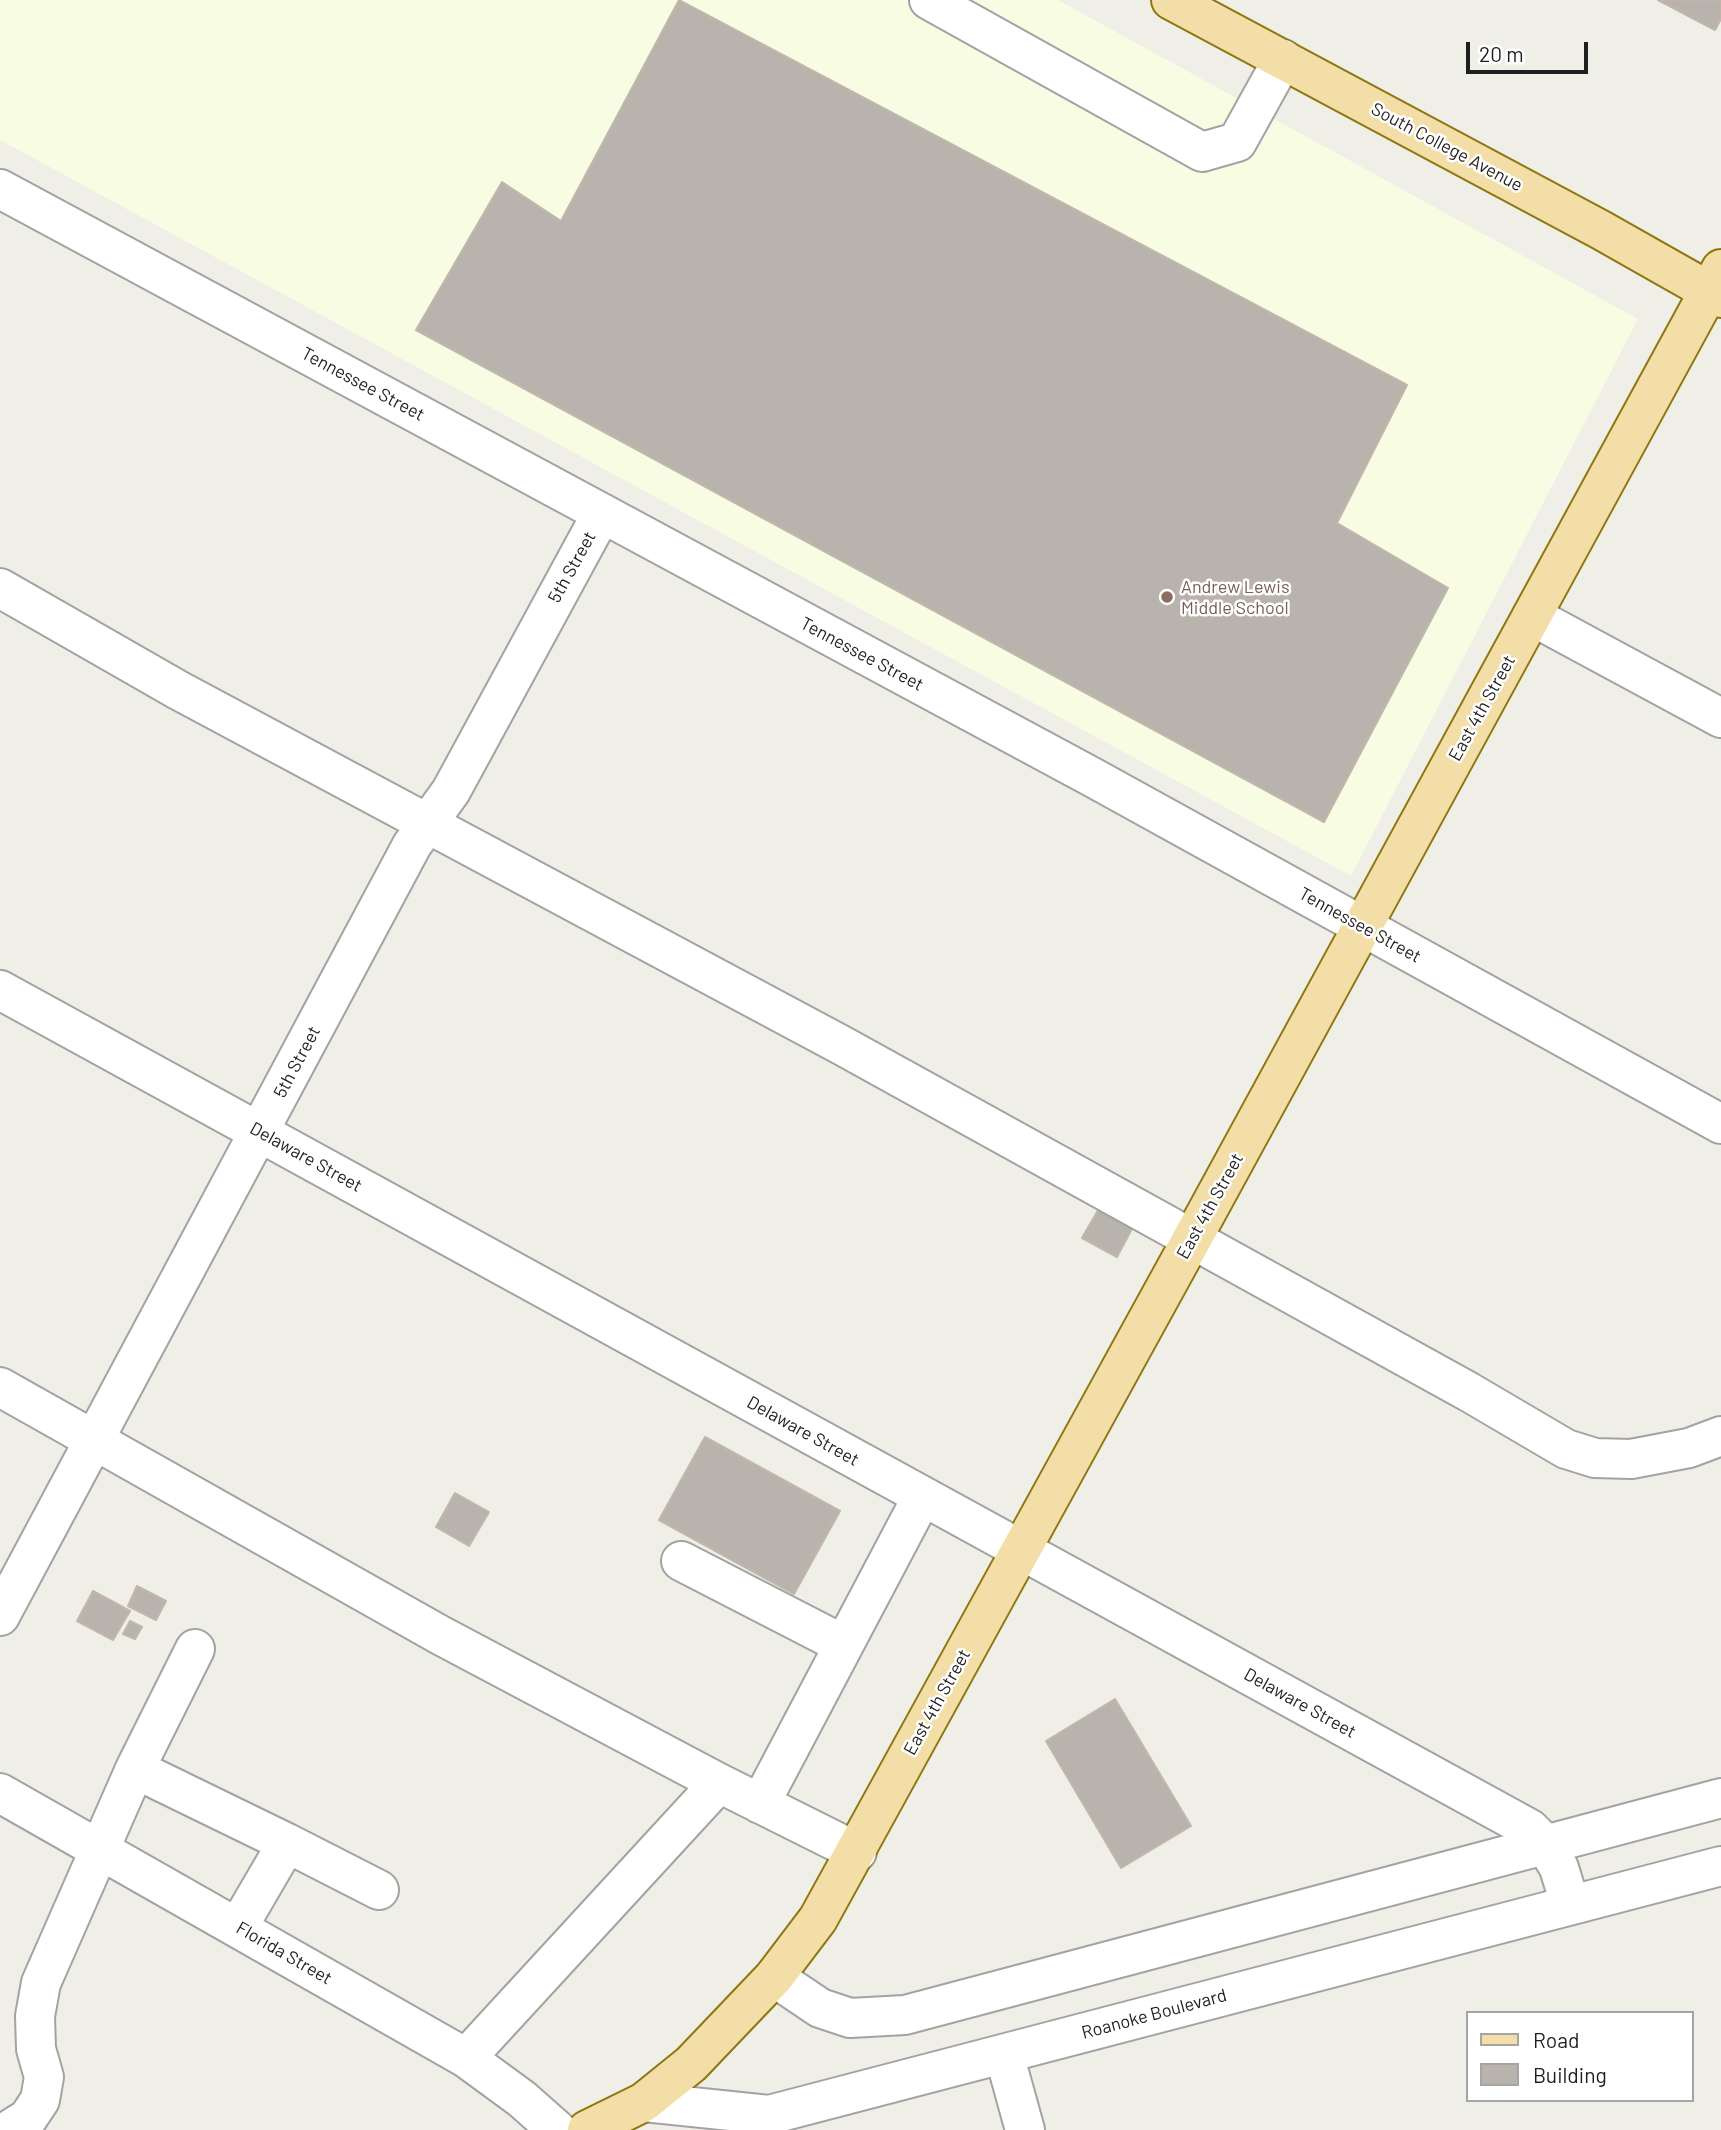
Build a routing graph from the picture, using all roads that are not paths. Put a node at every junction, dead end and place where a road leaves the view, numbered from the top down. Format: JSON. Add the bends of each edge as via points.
{"nodes":[{"id":1,"x":929,"y":0,"type":"edge"},
{"id":2,"x":1171,"y":0,"type":"edge"},
{"id":3,"x":1283,"y":59,"type":"junction"},
{"id":4,"x":0,"y":189,"type":"edge"},
{"id":5,"x":1717,"y":286,"type":"edge"},
{"id":6,"x":602,"y":513,"type":"junction"},
{"id":7,"x":0,"y":589,"type":"edge"},
{"id":8,"x":1532,"y":617,"type":"junction"},
{"id":9,"x":1721,"y":718,"type":"edge"},
{"id":10,"x":429,"y":824,"type":"junction"},
{"id":11,"x":1363,"y":927,"type":"junction"},
{"id":12,"x":0,"y":990,"type":"edge"},
{"id":13,"x":1721,"y":1124,"type":"edge"},
{"id":14,"x":260,"y":1132,"type":"junction"},
{"id":15,"x":1192,"y":1239,"type":"junction"},
{"id":16,"x":0,"y":1387,"type":"edge"},
{"id":17,"x":1721,"y":1436,"type":"edge"},
{"id":18,"x":95,"y":1441,"type":"junction"},
{"id":19,"x":922,"y":1497,"type":"junction"},
{"id":20,"x":1022,"y":1549,"type":"junction"},
{"id":21,"x":681,"y":1561,"type":"dead end"},
{"id":22,"x":0,"y":1616,"type":"edge"},
{"id":23,"x":844,"y":1645,"type":"junction"},
{"id":24,"x":195,"y":1649,"type":"dead end"},
{"id":25,"x":135,"y":1769,"type":"junction"},
{"id":26,"x":719,"y":1783,"type":"junction"},
{"id":27,"x":0,"y":1793,"type":"edge"},
{"id":28,"x":1721,"y":1798,"type":"edge"},
{"id":29,"x":760,"y":1804,"type":"junction"},
{"id":30,"x":287,"y":1843,"type":"junction"},
{"id":31,"x":1545,"y":1844,"type":"junction"},
{"id":32,"x":99,"y":1848,"type":"junction"},
{"id":33,"x":857,"y":1852,"type":"junction"},
{"id":34,"x":1721,"y":1866,"type":"edge"},
{"id":35,"x":379,"y":1890,"type":"dead end"},
{"id":36,"x":1570,"y":1904,"type":"junction"},
{"id":37,"x":238,"y":1927,"type":"junction"},
{"id":38,"x":774,"y":1977,"type":"junction"},
{"id":39,"x":1004,"y":2054,"type":"junction"},
{"id":40,"x":466,"y":2058,"type":"junction"},
{"id":41,"x":644,"y":2102,"type":"junction"},
{"id":42,"x":9,"y":2130,"type":"edge"},
{"id":43,"x":557,"y":2130,"type":"edge"},
{"id":44,"x":587,"y":2130,"type":"edge"},
{"id":45,"x":1026,"y":2130,"type":"edge"}],
"edges":[{"from":1,"to":3,"type":"street","via":[[1202,152],[1237,142]]},
{"from":2,"to":3,"type":"main road","name":"South College Avenue"},
{"from":3,"to":5,"type":"main road","name":"South College Avenue","via":[[1601,230]]},
{"from":4,"to":6,"type":"street","name":"Tennessee Street"},
{"from":5,"to":8,"type":"main road","name":"East 4th Street"},
{"from":6,"to":10,"type":"street","name":"5th Street"},
{"from":6,"to":11,"type":"street","name":"Tennessee Street"},
{"from":7,"to":10,"type":"street","via":[[178,691]]},
{"from":8,"to":9,"type":"street"},
{"from":8,"to":11,"type":"main road","name":"East 4th Street"},
{"from":10,"to":14,"type":"street","name":"5th Street","via":[[412,845]]},
{"from":10,"to":15,"type":"street"},
{"from":11,"to":13,"type":"street","name":"Tennessee Street"},
{"from":11,"to":15,"type":"main road","name":"East 4th Street"},
{"from":12,"to":14,"type":"street","name":"Delaware Street"},
{"from":14,"to":18,"type":"street","name":"5th Street"},
{"from":14,"to":19,"type":"street","name":"Delaware Street"},
{"from":15,"to":17,"type":"street","via":[[1566,1449],[1595,1458],[1631,1459],[1689,1448]]},
{"from":15,"to":20,"type":"main road","name":"East 4th Street"},
{"from":16,"to":18,"type":"street"},
{"from":18,"to":22,"type":"street","name":"5th Street"},
{"from":18,"to":26,"type":"street","via":[[440,1635]]},
{"from":19,"to":20,"type":"street","name":"Delaware Street"},
{"from":19,"to":23,"type":"street"},
{"from":20,"to":31,"type":"street","name":"Delaware Street","via":[[1530,1829]]},
{"from":20,"to":33,"type":"main road","name":"East 4th Street"},
{"from":21,"to":23,"type":"street"},
{"from":23,"to":29,"type":"street"},
{"from":24,"to":25,"type":"street"},
{"from":25,"to":30,"type":"street"},
{"from":25,"to":32,"type":"street"},
{"from":26,"to":29,"type":"street"},
{"from":26,"to":40,"type":"street"},
{"from":27,"to":32,"type":"street","name":"Florida Street"},
{"from":28,"to":31,"type":"street"},
{"from":29,"to":33,"type":"street"},
{"from":30,"to":35,"type":"street"},
{"from":30,"to":37,"type":"street"},
{"from":31,"to":36,"type":"street","name":"Delaware Street","via":[[1559,1868]]},
{"from":31,"to":38,"type":"street","via":[[905,2015],[850,2018],[820,2008]]},
{"from":32,"to":37,"type":"street","name":"Florida Street"},
{"from":32,"to":42,"type":"street","via":[[41,1983],[35,2016],[36,2049],[44,2077],[40,2100],[28,2118]]},
{"from":33,"to":38,"type":"main road","name":"East 4th Street","via":[[818,1919]]},
{"from":34,"to":36,"type":"street","name":"Roanoke Boulevard"},
{"from":36,"to":39,"type":"street","name":"Roanoke Boulevard"},
{"from":37,"to":40,"type":"street","name":"Florida Street"},
{"from":38,"to":41,"type":"main road","name":"East 4th Street","via":[[691,2064]]},
{"from":39,"to":41,"type":"street","name":"Roanoke Boulevard","via":[[769,2115]]},
{"from":39,"to":45,"type":"street"},
{"from":40,"to":43,"type":"street","name":"Florida Street"},
{"from":41,"to":44,"type":"main road"}]}
